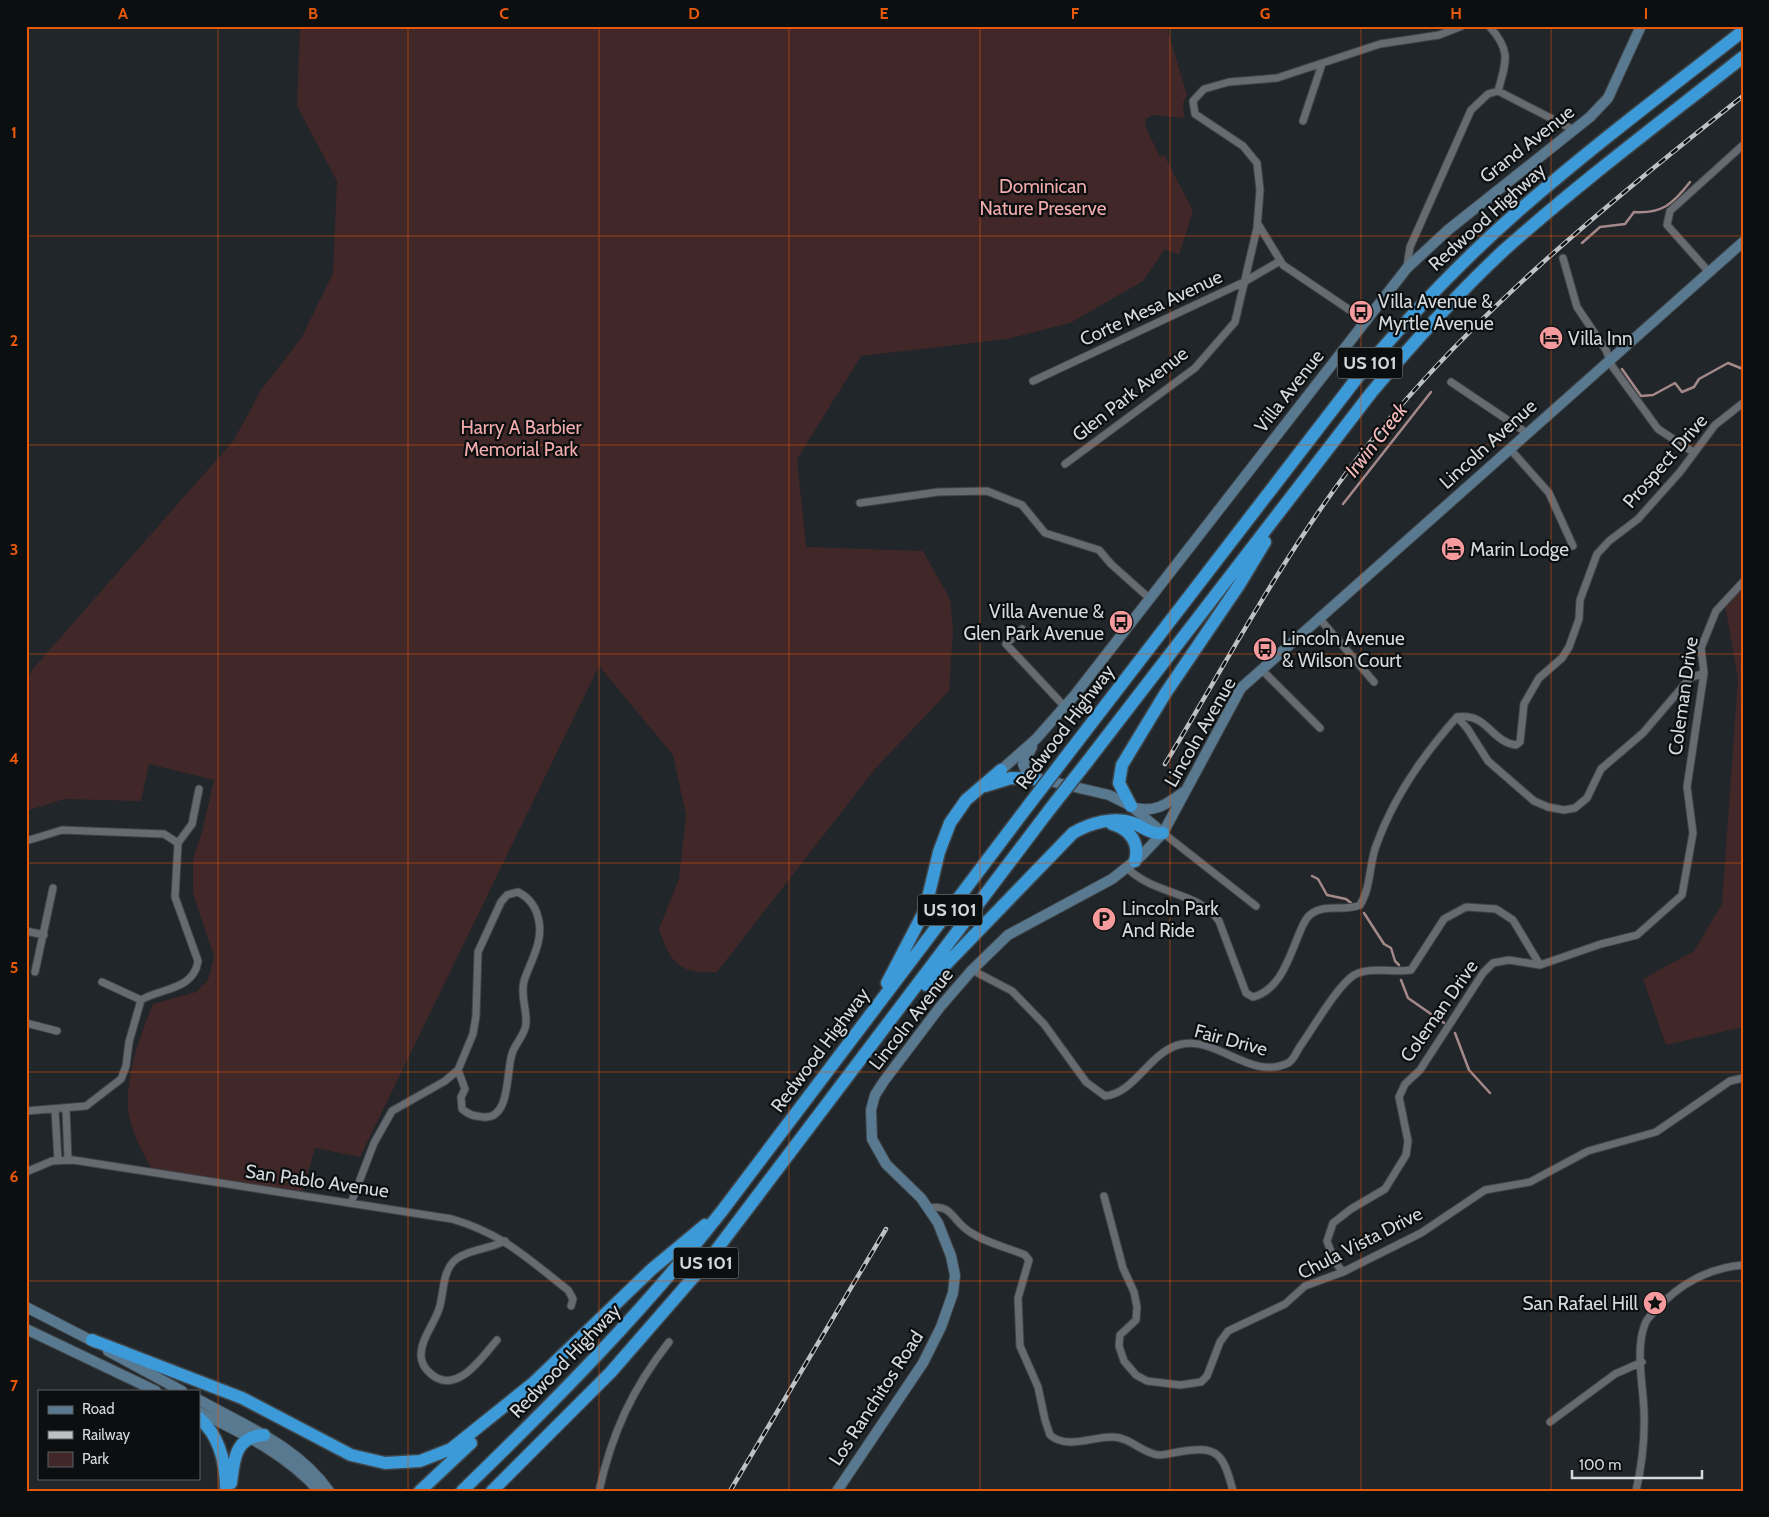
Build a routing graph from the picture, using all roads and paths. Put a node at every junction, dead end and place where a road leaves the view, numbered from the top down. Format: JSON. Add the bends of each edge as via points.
{"nodes":[{"id":1,"x":1462,"y":26,"type":"edge"},
{"id":2,"x":1489,"y":26,"type":"edge"},
{"id":3,"x":1641,"y":26,"type":"edge"},
{"id":4,"x":1743,"y":31,"type":"edge"},
{"id":5,"x":1743,"y":57,"type":"edge"},
{"id":6,"x":1322,"y":64,"type":"junction"},
{"id":7,"x":1498,"y":91,"type":"junction"},
{"id":8,"x":1303,"y":120,"type":"dead end"},
{"id":9,"x":1574,"y":130,"type":"junction"},
{"id":10,"x":1743,"y":145,"type":"edge"},
{"id":11,"x":1258,"y":224,"type":"junction"},
{"id":12,"x":1743,"y":242,"type":"edge"},
{"id":13,"x":1563,"y":258,"type":"dead end"},
{"id":14,"x":1280,"y":261,"type":"junction"},
{"id":15,"x":1407,"y":268,"type":"junction"},
{"id":16,"x":1709,"y":272,"type":"junction"},
{"id":17,"x":1244,"y":282,"type":"junction"},
{"id":18,"x":1366,"y":321,"type":"junction"},
{"id":19,"x":1609,"y":359,"type":"junction"},
{"id":20,"x":1033,"y":380,"type":"dead end"},
{"id":21,"x":1451,"y":382,"type":"dead end"},
{"id":22,"x":1743,"y":403,"type":"edge"},
{"id":23,"x":1527,"y":433,"type":"junction"},
{"id":24,"x":1510,"y":449,"type":"junction"},
{"id":25,"x":1693,"y":452,"type":"junction"},
{"id":26,"x":1065,"y":464,"type":"dead end"},
{"id":27,"x":1289,"y":498,"type":"junction"},
{"id":28,"x":860,"y":503,"type":"dead end"},
{"id":29,"x":1573,"y":546,"type":"dead end"},
{"id":30,"x":1743,"y":582,"type":"edge"},
{"id":31,"x":1149,"y":598,"type":"junction"},
{"id":32,"x":1319,"y":618,"type":"junction"},
{"id":33,"x":1022,"y":629,"type":"dead end"},
{"id":34,"x":1261,"y":669,"type":"junction"},
{"id":35,"x":1704,"y":673,"type":"junction"},
{"id":36,"x":1374,"y":682,"type":"dead end"},
{"id":37,"x":1065,"y":706,"type":"junction"},
{"id":38,"x":1457,"y":717,"type":"junction"},
{"id":39,"x":1320,"y":728,"type":"dead end"},
{"id":40,"x":1036,"y":739,"type":"junction"},
{"id":41,"x":1001,"y":770,"type":"joint"},
{"id":42,"x":1036,"y":779,"type":"junction"},
{"id":43,"x":1188,"y":788,"type":"junction"},
{"id":44,"x":199,"y":790,"type":"dead end"},
{"id":45,"x":976,"y":790,"type":"junction"},
{"id":46,"x":1131,"y":806,"type":"junction"},
{"id":47,"x":1103,"y":822,"type":"junction"},
{"id":48,"x":1163,"y":833,"type":"junction"},
{"id":49,"x":26,"y":841,"type":"edge"},
{"id":50,"x":178,"y":843,"type":"junction"},
{"id":51,"x":1131,"y":864,"type":"junction"},
{"id":52,"x":53,"y":888,"type":"dead end"},
{"id":53,"x":1256,"y":906,"type":"dead end"},
{"id":54,"x":26,"y":931,"type":"edge"},
{"id":55,"x":44,"y":934,"type":"junction"},
{"id":56,"x":1540,"y":965,"type":"junction"},
{"id":57,"x":972,"y":970,"type":"junction"},
{"id":58,"x":35,"y":972,"type":"dead end"},
{"id":59,"x":102,"y":982,"type":"dead end"},
{"id":60,"x":141,"y":1000,"type":"junction"},
{"id":61,"x":871,"y":1014,"type":"junction"},
{"id":62,"x":895,"y":1014,"type":"junction"},
{"id":63,"x":26,"y":1023,"type":"edge"},
{"id":64,"x":57,"y":1031,"type":"dead end"},
{"id":65,"x":458,"y":1070,"type":"junction"},
{"id":66,"x":1743,"y":1078,"type":"edge"},
{"id":67,"x":66,"y":1109,"type":"junction"},
{"id":68,"x":55,"y":1110,"type":"junction"},
{"id":69,"x":26,"y":1111,"type":"edge"},
{"id":70,"x":58,"y":1160,"type":"junction"},
{"id":71,"x":68,"y":1160,"type":"junction"},
{"id":72,"x":26,"y":1172,"type":"edge"},
{"id":73,"x":910,"y":1187,"type":"joint"},
{"id":74,"x":1104,"y":1196,"type":"dead end"},
{"id":75,"x":352,"y":1203,"type":"junction"},
{"id":76,"x":929,"y":1208,"type":"junction"},
{"id":77,"x":722,"y":1211,"type":"junction"},
{"id":78,"x":506,"y":1241,"type":"junction"},
{"id":79,"x":1743,"y":1265,"type":"edge"},
{"id":80,"x":1343,"y":1272,"type":"junction"},
{"id":81,"x":571,"y":1306,"type":"dead end"},
{"id":82,"x":26,"y":1307,"type":"edge"},
{"id":83,"x":26,"y":1329,"type":"edge"},
{"id":84,"x":92,"y":1340,"type":"junction"},
{"id":85,"x":497,"y":1340,"type":"dead end"},
{"id":86,"x":669,"y":1342,"type":"dead end"},
{"id":87,"x":1642,"y":1362,"type":"junction"},
{"id":88,"x":532,"y":1384,"type":"junction"},
{"id":89,"x":154,"y":1390,"type":"edge"},
{"id":90,"x":180,"y":1390,"type":"edge"},
{"id":91,"x":200,"y":1401,"type":"edge"},
{"id":92,"x":200,"y":1413,"type":"edge"},
{"id":93,"x":200,"y":1419,"type":"edge"},
{"id":94,"x":1550,"y":1422,"type":"dead end"},
{"id":95,"x":264,"y":1435,"type":"junction"},
{"id":96,"x":249,"y":1438,"type":"junction"},
{"id":97,"x":226,"y":1491,"type":"edge"},
{"id":98,"x":230,"y":1491,"type":"edge"},
{"id":99,"x":319,"y":1491,"type":"edge"},
{"id":100,"x":329,"y":1491,"type":"edge"},
{"id":101,"x":420,"y":1491,"type":"edge"},
{"id":102,"x":462,"y":1491,"type":"edge"},
{"id":103,"x":492,"y":1491,"type":"edge"},
{"id":104,"x":598,"y":1491,"type":"edge"},
{"id":105,"x":837,"y":1491,"type":"edge"},
{"id":106,"x":1233,"y":1491,"type":"edge"},
{"id":107,"x":1636,"y":1491,"type":"edge"}],
"edges":[{"from":1,"to":6,"type":"street","name":"Glen Park Avenue","via":[[1439,35],[1380,44]]},
{"from":2,"to":7,"type":"street","via":[[1500,38],[1507,63]]},
{"from":3,"to":9,"type":"main road","name":"Grand Avenue","via":[[1608,98]]},
{"from":4,"to":61,"type":"highway","name":"Redwood Highway","number":"US 101","bridge":true,"via":[[1515,214],[1407,320],[1339,401]]},
{"from":5,"to":27,"type":"highway","name":"Redwood Highway","number":"US 101","via":[[1558,203],[1474,279],[1390,371]]},
{"from":6,"to":8,"type":"street"},
{"from":6,"to":11,"type":"street","name":"Glen Park Avenue","via":[[1277,78],[1229,82],[1204,89],[1193,101],[1196,114],[1243,146],[1257,164],[1260,190]]},
{"from":7,"to":9,"type":"street"},
{"from":7,"to":15,"type":"street","name":"Villa Avenue","via":[[1488,94],[1471,110],[1410,247]]},
{"from":9,"to":15,"type":"main road","name":"Grand Avenue","via":[[1455,224]]},
{"from":10,"to":16,"type":"street","via":[[1670,211],[1667,226]]},
{"from":11,"to":14,"type":"street"},
{"from":11,"to":17,"type":"street","name":"Glen Park Avenue"},
{"from":12,"to":16,"type":"main road","name":"Lincoln Avenue"},
{"from":13,"to":19,"type":"street","via":[[1577,307]]},
{"from":14,"to":17,"type":"street","name":"Corte Mesa Avenue"},
{"from":14,"to":18,"type":"street"},
{"from":15,"to":18,"type":"main road","name":"Villa Avenue"},
{"from":16,"to":19,"type":"main road","name":"Lincoln Avenue"},
{"from":17,"to":20,"type":"street","name":"Corte Mesa Avenue"},
{"from":17,"to":26,"type":"street","name":"Glen Park Avenue","via":[[1235,322],[1194,368]]},
{"from":18,"to":31,"type":"main road","name":"Villa Avenue"},
{"from":19,"to":23,"type":"main road","name":"Lincoln Avenue"},
{"from":19,"to":25,"type":"street","via":[[1658,428]]},
{"from":21,"to":23,"type":"street"},
{"from":22,"to":25,"type":"street","name":"Prospect Drive","via":[[1715,425]]},
{"from":23,"to":24,"type":"main road","name":"Lincoln Avenue"},
{"from":24,"to":29,"type":"street","via":[[1549,493]]},
{"from":24,"to":32,"type":"main road","name":"Lincoln Avenue"},
{"from":25,"to":38,"type":"street","name":"Prospect Drive","via":[[1644,513],[1596,554],[1580,600],[1579,619],[1569,647],[1562,658],[1539,678],[1524,704],[1520,742],[1509,744],[1479,719],[1468,715]]},
{"from":27,"to":46,"type":"highway","via":[[1239,585],[1176,677],[1122,765],[1119,783]]},
{"from":27,"to":62,"type":"highway","name":"Redwood Highway","number":"US 101","bridge":true},
{"from":28,"to":31,"type":"street","via":[[938,492],[987,491],[1022,505],[1045,533],[1099,550]]},
{"from":30,"to":35,"type":"street","name":"Coleman Drive","via":[[1711,621],[1702,648]]},
{"from":31,"to":37,"type":"main road","name":"Villa Avenue"},
{"from":32,"to":34,"type":"main road","name":"Lincoln Avenue"},
{"from":32,"to":36,"type":"street"},
{"from":33,"to":37,"type":"street","via":[[1006,644]]},
{"from":34,"to":39,"type":"street"},
{"from":34,"to":43,"type":"main road","name":"Lincoln Avenue","via":[[1240,688]]},
{"from":35,"to":38,"type":"street","via":[[1690,678],[1642,733],[1601,769],[1587,798],[1575,808],[1564,810],[1534,801],[1488,761]]},
{"from":35,"to":56,"type":"street","name":"Coleman Drive","via":[[1686,787],[1693,833],[1682,895],[1637,935]]},
{"from":37,"to":40,"type":"main road","name":"Villa Avenue"},
{"from":38,"to":51,"type":"street","via":[[1424,757],[1392,807],[1374,851],[1360,905],[1310,914],[1286,966],[1264,994],[1253,997],[1246,992],[1213,913],[1187,898],[1148,884]]},
{"from":40,"to":41,"type":"main road","name":"Villa Avenue"},
{"from":40,"to":42,"type":"main road","name":"Villa Avenue","via":[[1023,768],[1028,776]]},
{"from":41,"to":45,"type":"highway"},
{"from":42,"to":45,"type":"highway","via":[[1011,778]]},
{"from":42,"to":46,"type":"main road","via":[[1097,791]]},
{"from":43,"to":46,"type":"main road","via":[[1157,808],[1150,810]]},
{"from":43,"to":48,"type":"main road","name":"Lincoln Avenue"},
{"from":44,"to":50,"type":"street","via":[[192,824]]},
{"from":45,"to":61,"type":"highway","via":[[957,811],[947,829],[924,910]]},
{"from":46,"to":48,"type":"main road"},
{"from":47,"to":48,"type":"highway","via":[[1128,822],[1152,833]]},
{"from":47,"to":51,"type":"highway","via":[[1120,826],[1130,834],[1136,846]]},
{"from":47,"to":62,"type":"highway","via":[[1084,827],[1063,842]]},
{"from":48,"to":51,"type":"main road","name":"Lincoln Avenue"},
{"from":48,"to":53,"type":"street"},
{"from":49,"to":50,"type":"street","via":[[62,830],[164,834]]},
{"from":50,"to":60,"type":"street","via":[[176,897],[196,952],[197,970],[185,984],[158,991]]},
{"from":51,"to":57,"type":"main road","name":"Lincoln Avenue","via":[[1093,891],[1041,915],[1008,935]]},
{"from":52,"to":55,"type":"street"},
{"from":54,"to":55,"type":"street"},
{"from":55,"to":58,"type":"street"},
{"from":56,"to":57,"type":"street","name":"Fair Drive","via":[[1513,920],[1496,910],[1466,907],[1444,919],[1411,970],[1378,970],[1355,975],[1289,1063],[1270,1068],[1200,1044],[1182,1044],[1164,1051],[1116,1095],[1105,1096],[1086,1082],[1044,1024],[1012,991]]},
{"from":56,"to":80,"type":"street","name":"Coleman Drive","via":[[1509,960],[1493,963],[1476,981],[1420,1070],[1405,1084],[1399,1098],[1408,1141],[1406,1155],[1385,1189],[1334,1223],[1327,1241],[1335,1262]]},
{"from":57,"to":73,"type":"main road","name":"Lincoln Avenue","via":[[884,1081],[872,1105],[870,1128],[875,1147],[889,1167]]},
{"from":59,"to":60,"type":"street"},
{"from":60,"to":67,"type":"street","via":[[121,1079],[86,1106]]},
{"from":61,"to":77,"type":"highway","name":"Redwood Highway","number":"US 101"},
{"from":62,"to":103,"type":"highway","name":"Redwood Highway","number":"US 101","via":[[681,1293],[592,1392]]},
{"from":63,"to":64,"type":"street"},
{"from":65,"to":65,"type":"street","via":[[473,1034],[478,952],[501,902],[507,895],[518,892],[530,900],[539,931],[522,995],[526,1027],[512,1051],[503,1105],[496,1113],[487,1118],[472,1116],[462,1109],[465,1089]]},
{"from":65,"to":75,"type":"street","via":[[392,1111],[374,1143]]},
{"from":66,"to":80,"type":"street","name":"Chula Vista Drive","via":[[1730,1081],[1656,1132],[1588,1152],[1530,1182],[1485,1190],[1421,1233]]},
{"from":67,"to":68,"type":"street"},
{"from":67,"to":71,"type":"street"},
{"from":68,"to":69,"type":"street"},
{"from":68,"to":70,"type":"street"},
{"from":70,"to":71,"type":"street","name":"San Pablo Avenue"},
{"from":70,"to":72,"type":"street","name":"San Pablo Avenue"},
{"from":71,"to":75,"type":"street","name":"San Pablo Avenue"},
{"from":73,"to":76,"type":"main road","name":"Los Ranchitos Road"},
{"from":74,"to":80,"type":"street","name":"Chula Vista Drive","via":[[1137,1307],[1136,1320],[1120,1335],[1120,1354],[1130,1370],[1147,1382],[1180,1385],[1201,1382],[1228,1331],[1285,1304],[1305,1286]]},
{"from":75,"to":78,"type":"street","name":"San Pablo Avenue","via":[[452,1219]]},
{"from":76,"to":105,"type":"main road","name":"Los Ranchitos Road","via":[[942,1231],[955,1275],[948,1310],[923,1363]]},
{"from":76,"to":106,"type":"street","via":[[944,1207],[970,1233],[1025,1254],[1029,1260],[1018,1298],[1020,1346],[1038,1387],[1050,1435],[1062,1441],[1116,1436],[1160,1455],[1202,1448],[1212,1451],[1227,1468]]},
{"from":77,"to":88,"type":"highway","via":[[666,1256]]},
{"from":77,"to":102,"type":"highway","name":"Redwood Highway","number":"US 101","via":[[599,1356]]},
{"from":78,"to":81,"type":"street","name":"San Pablo Avenue","via":[[568,1290],[573,1299]]},
{"from":78,"to":85,"type":"street","via":[[490,1249],[463,1255],[449,1268],[421,1359],[434,1377],[452,1380],[470,1370]]},
{"from":79,"to":87,"type":"street","via":[[1700,1276],[1671,1293],[1645,1322]]},
{"from":82,"to":84,"type":"main road"},
{"from":83,"to":89,"type":"main road"},
{"from":84,"to":88,"type":"highway","via":[[242,1398],[351,1455],[385,1463],[420,1461],[451,1449]]},
{"from":84,"to":90,"type":"main road"},
{"from":86,"to":104,"type":"street","via":[[648,1369],[624,1411],[608,1452]]},
{"from":87,"to":94,"type":"street","via":[[1615,1374]]},
{"from":87,"to":107,"type":"street","via":[[1644,1414]]},
{"from":88,"to":101,"type":"highway"},
{"from":91,"to":95,"type":"main road"},
{"from":92,"to":96,"type":"main road"},
{"from":93,"to":97,"type":"highway","via":[[221,1452]]},
{"from":95,"to":96,"type":"highway"},
{"from":95,"to":100,"type":"main road","via":[[306,1464]]},
{"from":96,"to":98,"type":"highway","via":[[236,1452]]},
{"from":96,"to":99,"type":"main road","via":[[284,1459]]}]}
